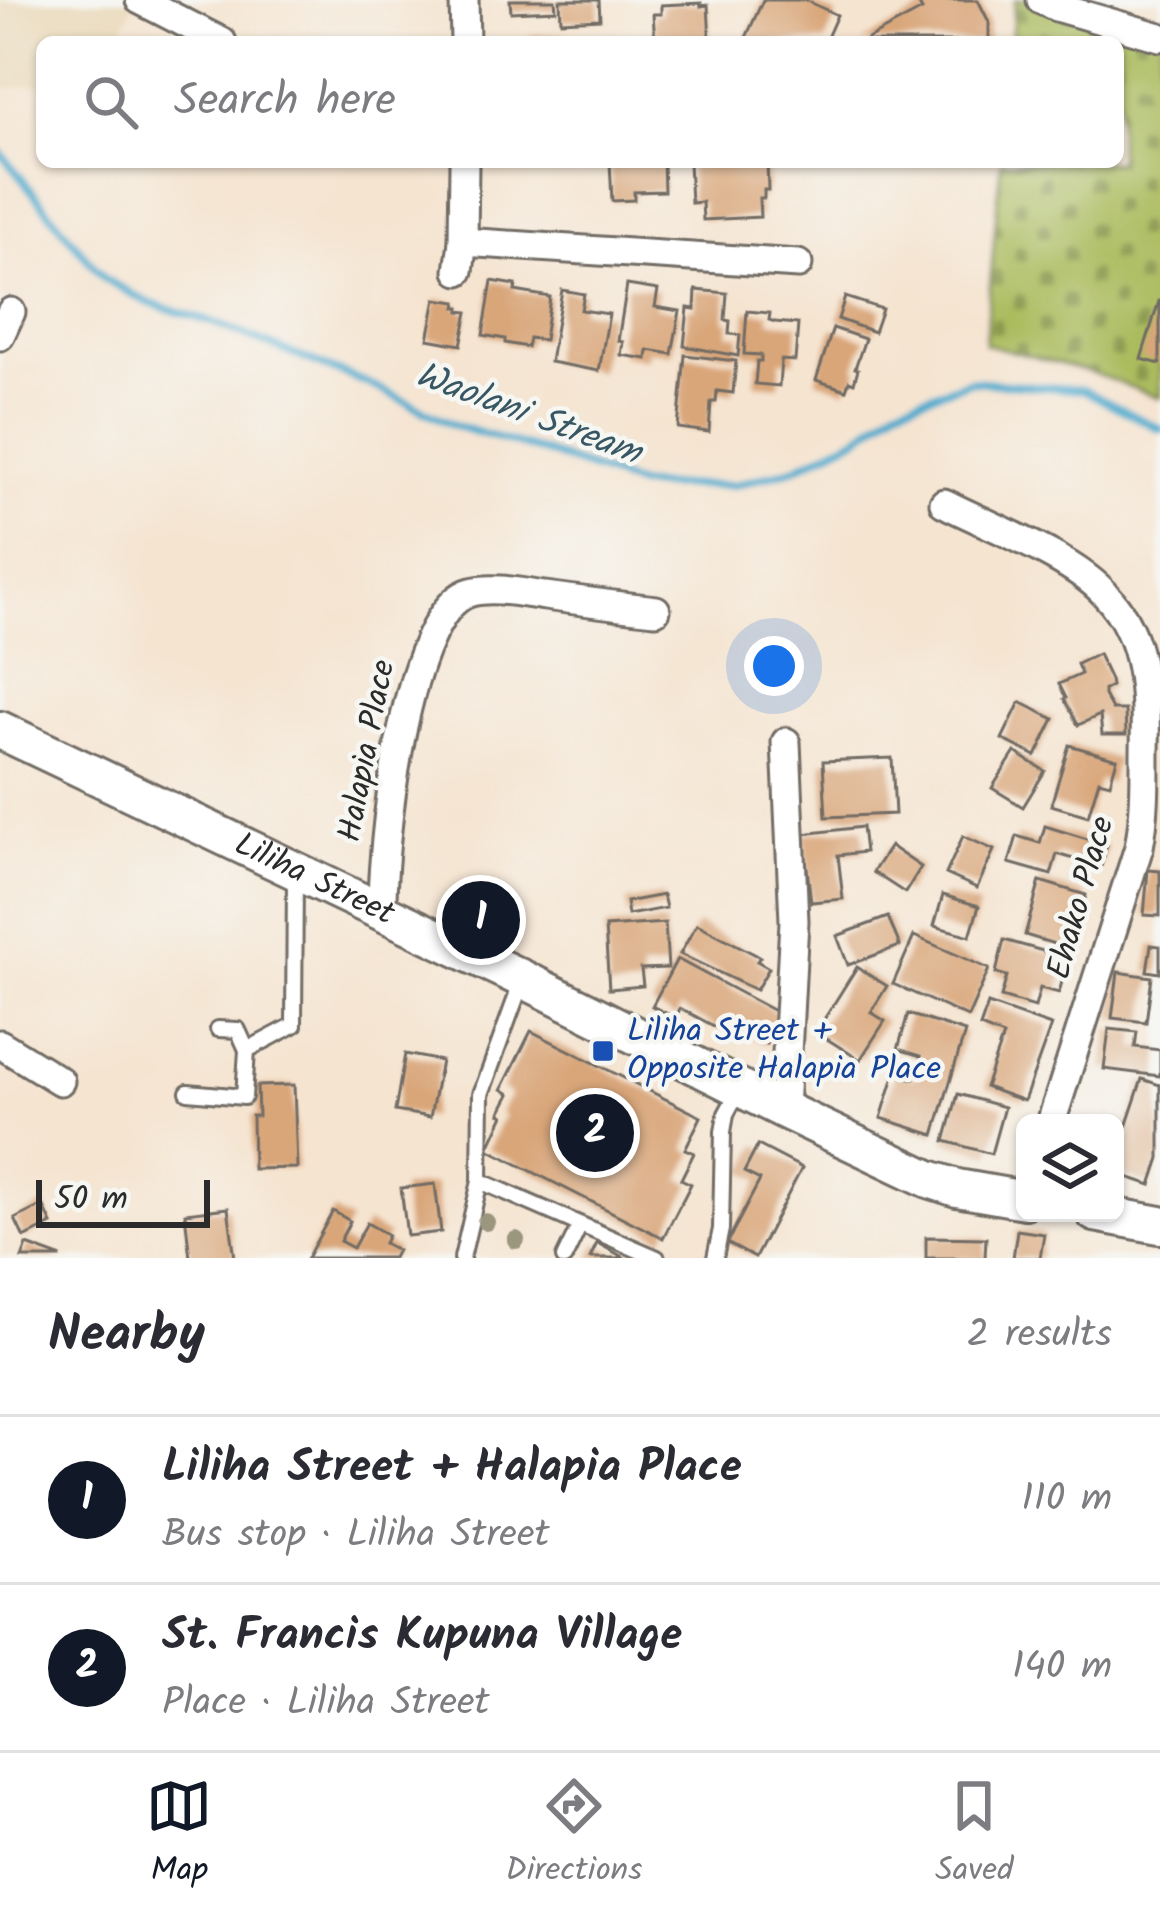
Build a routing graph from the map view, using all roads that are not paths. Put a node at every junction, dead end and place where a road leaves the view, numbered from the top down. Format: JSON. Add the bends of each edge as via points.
{"nodes":[{"id":1,"x":140,"y":0,"type":"edge"},
{"id":2,"x":464,"y":0,"type":"edge"},
{"id":3,"x":1041,"y":0,"type":"edge"},
{"id":4,"x":210,"y":36,"type":"edge"},
{"id":5,"x":466,"y":36,"type":"edge"},
{"id":6,"x":1160,"y":37,"type":"edge"},
{"id":7,"x":464,"y":168,"type":"edge"},
{"id":8,"x":463,"y":242,"type":"junction"},
{"id":9,"x":798,"y":264,"type":"dead end"},
{"id":10,"x":459,"y":271,"type":"dead end"},
{"id":11,"x":944,"y":503,"type":"dead end"},
{"id":12,"x":656,"y":610,"type":"dead end"},
{"id":13,"x":4,"y":740,"type":"edge"},
{"id":14,"x":786,"y":742,"type":"dead end"},
{"id":15,"x":295,"y":872,"type":"junction"},
{"id":16,"x":382,"y":912,"type":"junction"},
{"id":17,"x":523,"y":979,"type":"junction"},
{"id":18,"x":218,"y":1029,"type":"dead end"},
{"id":19,"x":0,"y":1044,"type":"edge"},
{"id":20,"x":247,"y":1050,"type":"junction"},
{"id":21,"x":60,"y":1082,"type":"dead end"},
{"id":22,"x":740,"y":1088,"type":"junction"},
{"id":23,"x":188,"y":1092,"type":"dead end"},
{"id":24,"x":784,"y":1110,"type":"junction"},
{"id":25,"x":1054,"y":1114,"type":"edge"},
{"id":26,"x":480,"y":1181,"type":"junction"},
{"id":27,"x":1016,"y":1198,"type":"edge"},
{"id":28,"x":1124,"y":1218,"type":"edge"},
{"id":29,"x":580,"y":1225,"type":"junction"},
{"id":30,"x":1160,"y":1225,"type":"edge"},
{"id":31,"x":463,"y":1258,"type":"edge"},
{"id":32,"x":564,"y":1258,"type":"edge"},
{"id":33,"x":657,"y":1258,"type":"edge"},
{"id":34,"x":716,"y":1258,"type":"edge"}],
"edges":[{"from":1,"to":4,"type":"street"},
{"from":2,"to":5,"type":"street"},
{"from":3,"to":6,"type":"street"},
{"from":7,"to":8,"type":"street"},
{"from":8,"to":9,"type":"street"},
{"from":8,"to":10,"type":"street"},
{"from":11,"to":25,"type":"street","name":"Ehako Place","via":[[1105,593],[1130,630],[1144,676],[1139,847]]},
{"from":12,"to":16,"type":"street","name":"Halapia Place","via":[[483,591],[448,606],[407,705]]},
{"from":13,"to":15,"type":"street","name":"Liliha Street"},
{"from":14,"to":24,"type":"street","via":[[794,921]]},
{"from":15,"to":16,"type":"street","name":"Liliha Street"},
{"from":15,"to":20,"type":"lane","via":[[294,1025]]},
{"from":16,"to":17,"type":"street","name":"Liliha Street"},
{"from":17,"to":22,"type":"street","name":"Liliha Street"},
{"from":17,"to":26,"type":"lane","via":[[481,1094]]},
{"from":18,"to":20,"type":"lane","via":[[238,1030]]},
{"from":19,"to":21,"type":"street"},
{"from":20,"to":23,"type":"lane","via":[[244,1096]]},
{"from":22,"to":24,"type":"street","name":"Liliha Street"},
{"from":22,"to":34,"type":"lane","via":[[723,1132]]},
{"from":24,"to":27,"type":"street","name":"Liliha Street","via":[[929,1179]]},
{"from":26,"to":29,"type":"lane"},
{"from":26,"to":31,"type":"lane"},
{"from":28,"to":30,"type":"street"},
{"from":29,"to":32,"type":"lane"},
{"from":29,"to":33,"type":"lane"}]}
